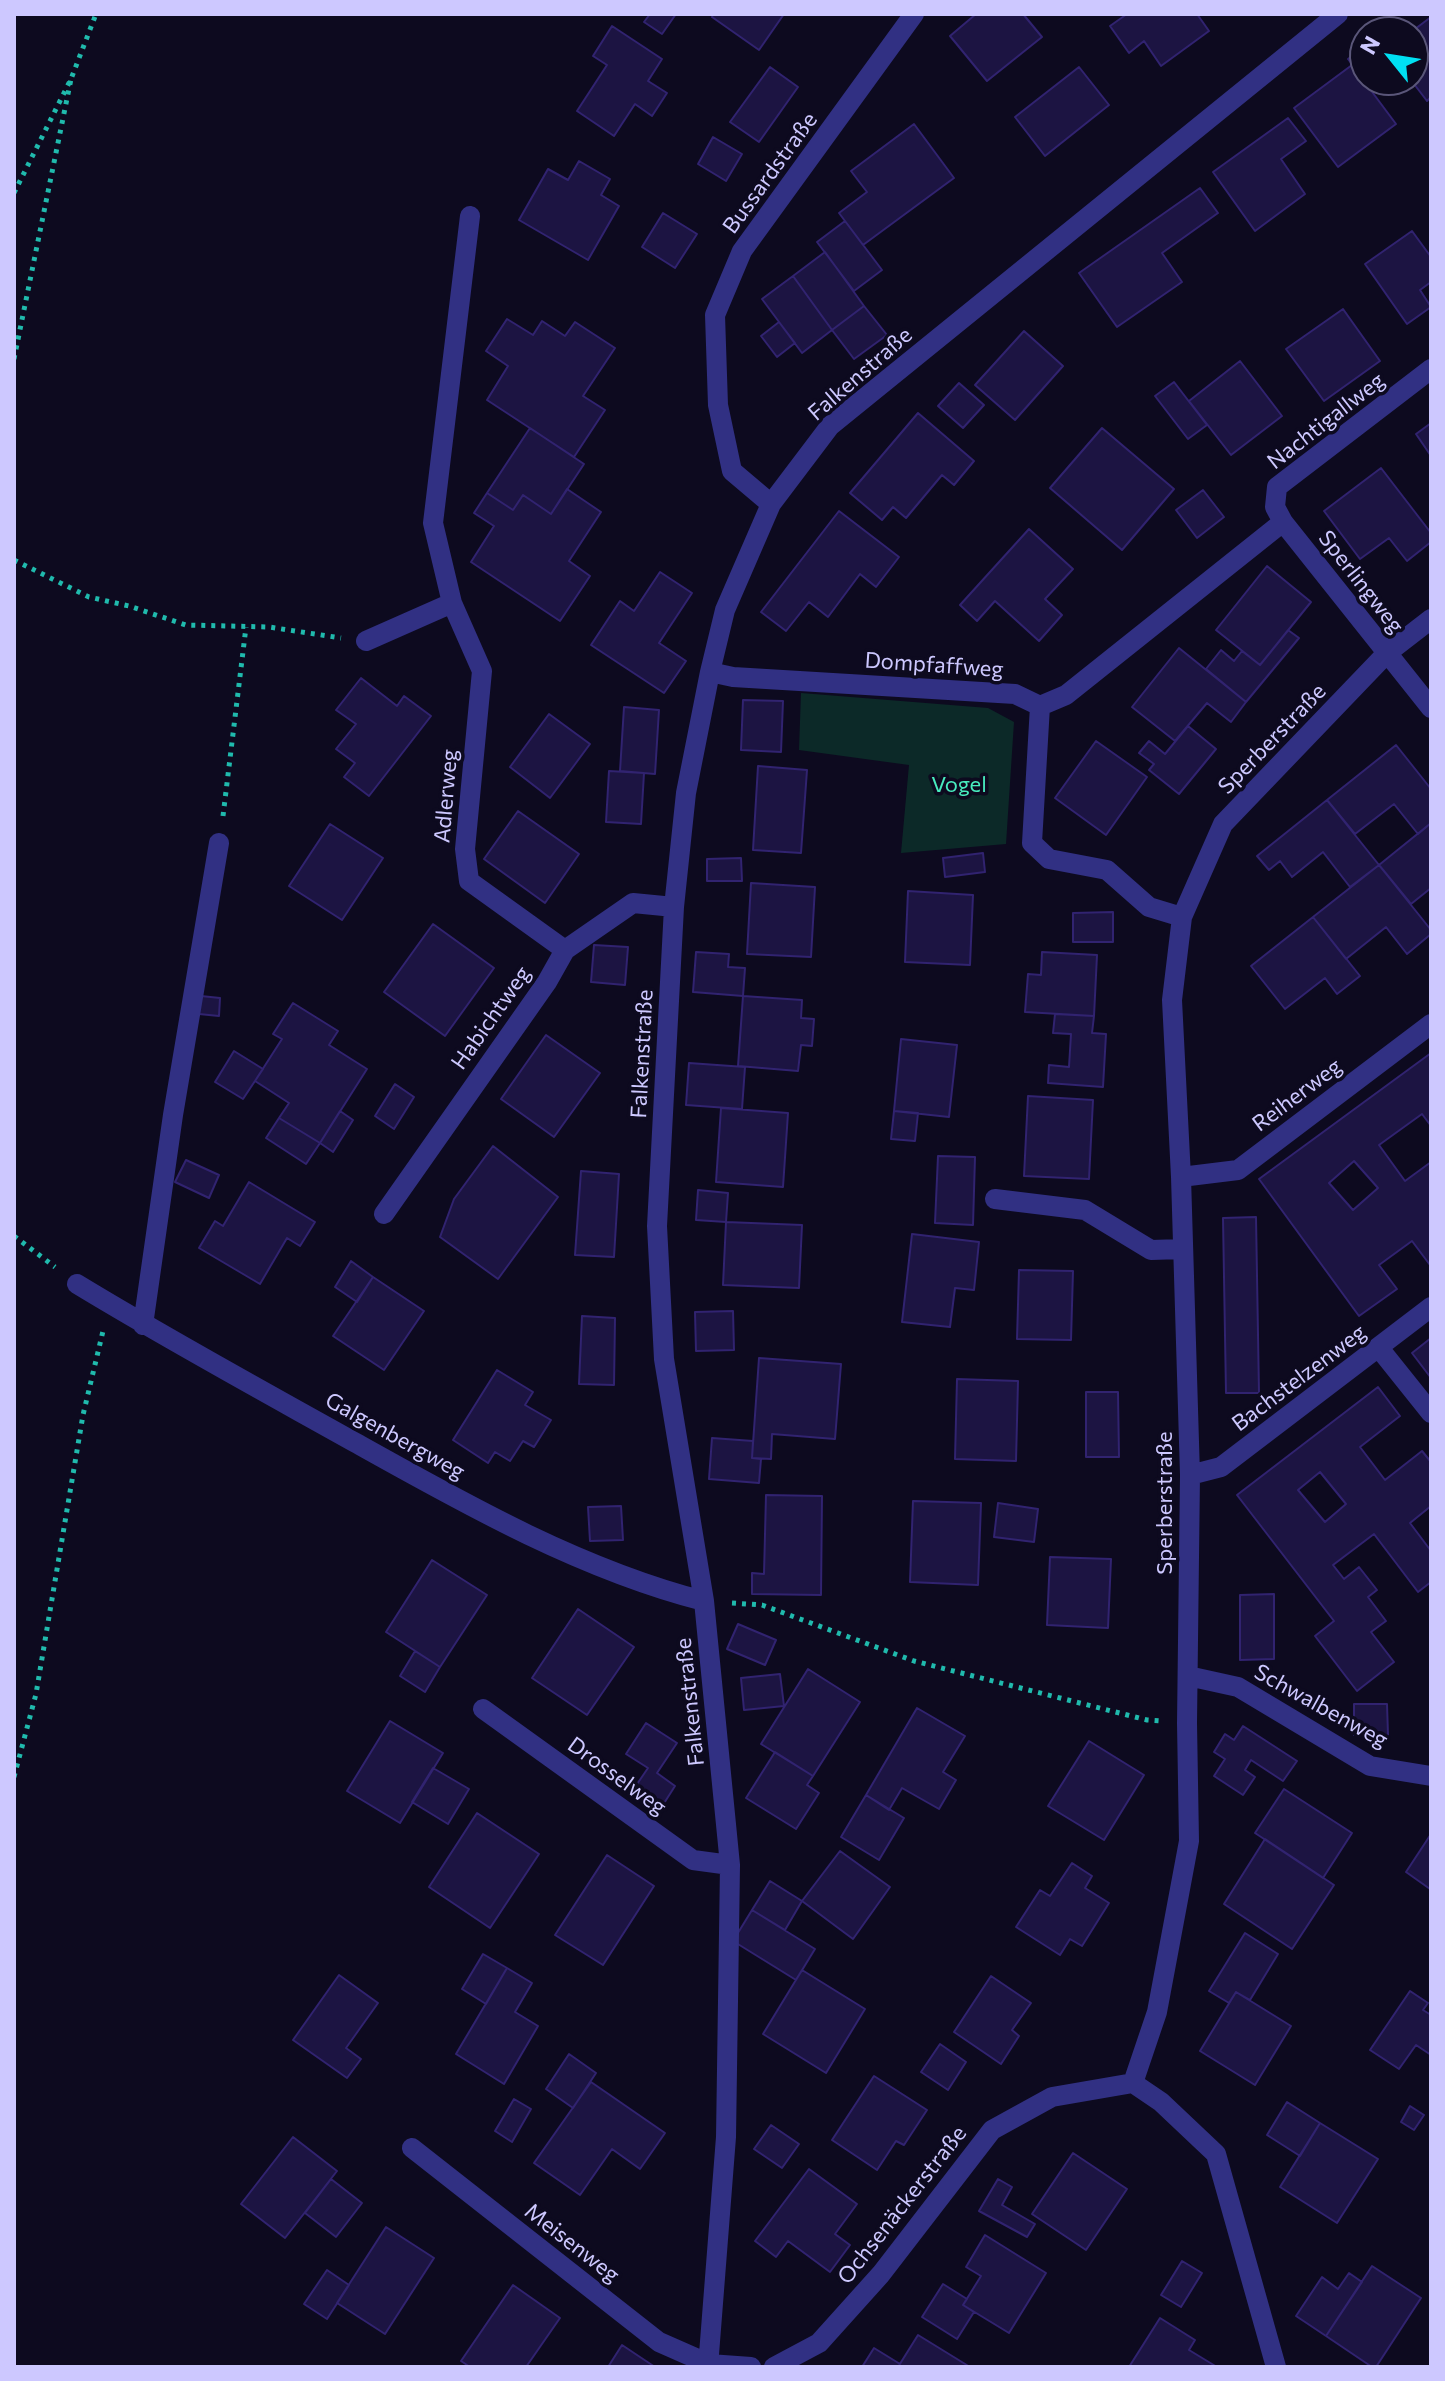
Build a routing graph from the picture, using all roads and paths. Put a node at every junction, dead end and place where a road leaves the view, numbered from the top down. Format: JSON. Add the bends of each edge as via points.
{"nodes":[{"id":1,"x":96,"y":14,"type":"edge"},
{"id":2,"x":913,"y":14,"type":"edge"},
{"id":3,"x":1338,"y":14,"type":"edge"},
{"id":4,"x":71,"y":79,"type":"junction"},
{"id":5,"x":14,"y":193,"type":"edge"},
{"id":6,"x":470,"y":216,"type":"dead end"},
{"id":7,"x":14,"y":359,"type":"edge"},
{"id":8,"x":1431,"y":369,"type":"edge"},
{"id":9,"x":771,"y":504,"type":"junction"},
{"id":10,"x":1283,"y":522,"type":"junction"},
{"id":11,"x":14,"y":560,"type":"edge"},
{"id":12,"x":452,"y":603,"type":"junction"},
{"id":13,"x":1431,"y":619,"type":"edge"},
{"id":14,"x":246,"y":627,"type":"junction"},
{"id":15,"x":366,"y":641,"type":"joint"},
{"id":16,"x":1387,"y":653,"type":"junction"},
{"id":17,"x":710,"y":672,"type":"junction"},
{"id":18,"x":1040,"y":706,"type":"junction"},
{"id":19,"x":1431,"y":708,"type":"edge"},
{"id":20,"x":219,"y":843,"type":"joint"},
{"id":21,"x":674,"y":907,"type":"junction"},
{"id":22,"x":1182,"y":917,"type":"junction"},
{"id":23,"x":565,"y":950,"type":"junction"},
{"id":24,"x":1431,"y":1024,"type":"edge"},
{"id":25,"x":1181,"y":1177,"type":"junction"},
{"id":26,"x":995,"y":1199,"type":"dead end"},
{"id":27,"x":384,"y":1214,"type":"dead end"},
{"id":28,"x":14,"y":1236,"type":"edge"},
{"id":29,"x":1182,"y":1249,"type":"junction"},
{"id":30,"x":77,"y":1284,"type":"joint"},
{"id":31,"x":109,"y":1304,"type":"junction"},
{"id":32,"x":1431,"y":1307,"type":"edge"},
{"id":33,"x":143,"y":1325,"type":"junction"},
{"id":34,"x":1379,"y":1348,"type":"junction"},
{"id":35,"x":1431,"y":1413,"type":"edge"},
{"id":36,"x":1190,"y":1475,"type":"junction"},
{"id":37,"x":704,"y":1601,"type":"junction"},
{"id":38,"x":1188,"y":1676,"type":"junction"},
{"id":39,"x":483,"y":1709,"type":"dead end"},
{"id":40,"x":1147,"y":1720,"type":"dead end"},
{"id":41,"x":1431,"y":1776,"type":"edge"},
{"id":42,"x":14,"y":1777,"type":"edge"},
{"id":43,"x":730,"y":1865,"type":"junction"},
{"id":44,"x":1133,"y":2083,"type":"junction"},
{"id":45,"x":412,"y":2148,"type":"dead end"},
{"id":46,"x":709,"y":2366,"type":"edge"},
{"id":47,"x":751,"y":2367,"type":"edge"},
{"id":48,"x":774,"y":2367,"type":"edge"},
{"id":49,"x":1276,"y":2367,"type":"edge"}],
"edges":[{"from":1,"to":4,"type":"path"},
{"from":2,"to":9,"type":"street","name":"Bussardstraße","via":[[742,251],[715,315],[718,405],[732,471]]},
{"from":3,"to":9,"type":"street","name":"Falkenstraße","via":[[830,426]]},
{"from":4,"to":5,"type":"path"},
{"from":4,"to":7,"type":"path"},
{"from":6,"to":12,"type":"street","name":"Adlerweg","via":[[433,523]]},
{"from":8,"to":10,"type":"street","name":"Nachtigallweg","via":[[1277,487],[1275,507]]},
{"from":9,"to":17,"type":"street","name":"Falkenstraße","via":[[725,610]]},
{"from":10,"to":16,"type":"street","name":"Sperlingweg"},
{"from":10,"to":18,"type":"street","via":[[1066,695]]},
{"from":11,"to":14,"type":"path","via":[[89,597],[186,625]]},
{"from":12,"to":15,"type":"street"},
{"from":12,"to":23,"type":"street","name":"Adlerweg","via":[[482,671],[465,849],[469,881]]},
{"from":13,"to":16,"type":"street","name":"Sperberstraße"},
{"from":14,"to":15,"type":"path"},
{"from":14,"to":20,"type":"path"},
{"from":16,"to":19,"type":"street","name":"Sperlingweg"},
{"from":16,"to":22,"type":"street","name":"Sperberstraße","via":[[1223,824]]},
{"from":17,"to":18,"type":"street","name":"Dompfaffweg","via":[[1015,694]]},
{"from":17,"to":21,"type":"street","name":"Falkenstraße","via":[[686,793]]},
{"from":18,"to":22,"type":"street","via":[[1032,843],[1049,859],[1107,870],[1149,907]]},
{"from":20,"to":33,"type":"street"},
{"from":21,"to":23,"type":"street","name":"Habichtweg","via":[[633,903]]},
{"from":21,"to":37,"type":"street","name":"Falkenstraße","via":[[657,1226],[664,1359]]},
{"from":22,"to":25,"type":"street","name":"Sperberstraße","via":[[1172,1000]]},
{"from":23,"to":27,"type":"street","name":"Habichtweg"},
{"from":24,"to":25,"type":"street","name":"Reiherweg","via":[[1238,1170]]},
{"from":25,"to":29,"type":"street","name":"Sperberstraße"},
{"from":26,"to":29,"type":"street","via":[[1085,1210],[1151,1250]]},
{"from":28,"to":30,"type":"path"},
{"from":29,"to":36,"type":"street","name":"Sperberstraße"},
{"from":30,"to":31,"type":"street","name":"Galgenbergweg"},
{"from":31,"to":33,"type":"street","name":"Galgenbergweg"},
{"from":31,"to":42,"type":"path","via":[[83,1415],[36,1694]]},
{"from":32,"to":34,"type":"street","name":"Bachstelzenweg"},
{"from":33,"to":37,"type":"street","name":"Galgenbergweg","via":[[535,1539]]},
{"from":34,"to":35,"type":"street"},
{"from":34,"to":36,"type":"street","name":"Bachstelzenweg","via":[[1221,1467]]},
{"from":36,"to":38,"type":"street","name":"Sperberstraße"},
{"from":37,"to":40,"type":"path","via":[[762,1605],[914,1661]]},
{"from":37,"to":43,"type":"street","name":"Falkenstraße"},
{"from":38,"to":41,"type":"street","name":"Schwalbenweg","via":[[1238,1687],[1370,1766]]},
{"from":38,"to":44,"type":"street","name":"Sperberstraße","via":[[1189,1841],[1157,2012]]},
{"from":39,"to":43,"type":"street","name":"Drosselweg","via":[[693,1860]]},
{"from":43,"to":46,"type":"street","name":"Falkenstraße","via":[[726,2137]]},
{"from":44,"to":48,"type":"street","name":"Ochsenäckerstraße","via":[[1052,2097],[992,2130],[881,2274],[819,2343]]},
{"from":44,"to":49,"type":"street","via":[[1216,2154]]},
{"from":45,"to":46,"type":"street","name":"Meisenweg","via":[[659,2342]]},
{"from":46,"to":47,"type":"street"}]}
